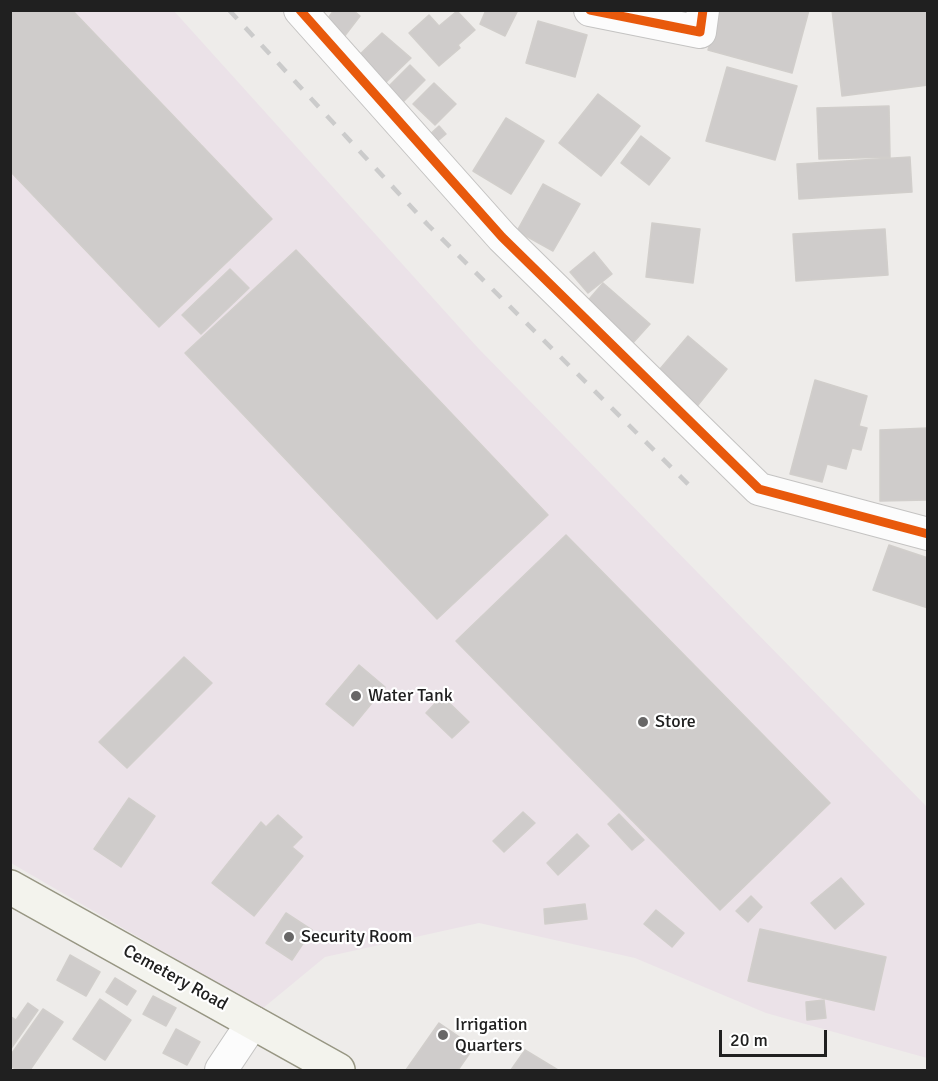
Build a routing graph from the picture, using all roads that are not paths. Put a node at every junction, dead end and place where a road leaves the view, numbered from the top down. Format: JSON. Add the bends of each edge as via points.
{"nodes":[{"id":1,"x":300,"y":10,"type":"edge"},
{"id":2,"x":590,"y":10,"type":"edge"},
{"id":3,"x":704,"y":10,"type":"edge"},
{"id":4,"x":927,"y":534,"type":"edge"},
{"id":5,"x":10,"y":887,"type":"edge"},
{"id":6,"x":253,"y":1022,"type":"junction"},
{"id":7,"x":221,"y":1071,"type":"edge"},
{"id":8,"x":338,"y":1071,"type":"edge"}],
"edges":[{"from":1,"to":4,"type":"street","via":[[502,237],[759,489]]},
{"from":2,"to":3,"type":"street","via":[[700,32]]},
{"from":5,"to":6,"type":"main road","name":"Cemetery Road"},
{"from":6,"to":7,"type":"street"},
{"from":6,"to":8,"type":"main road","name":"Cemetery Road"}]}
